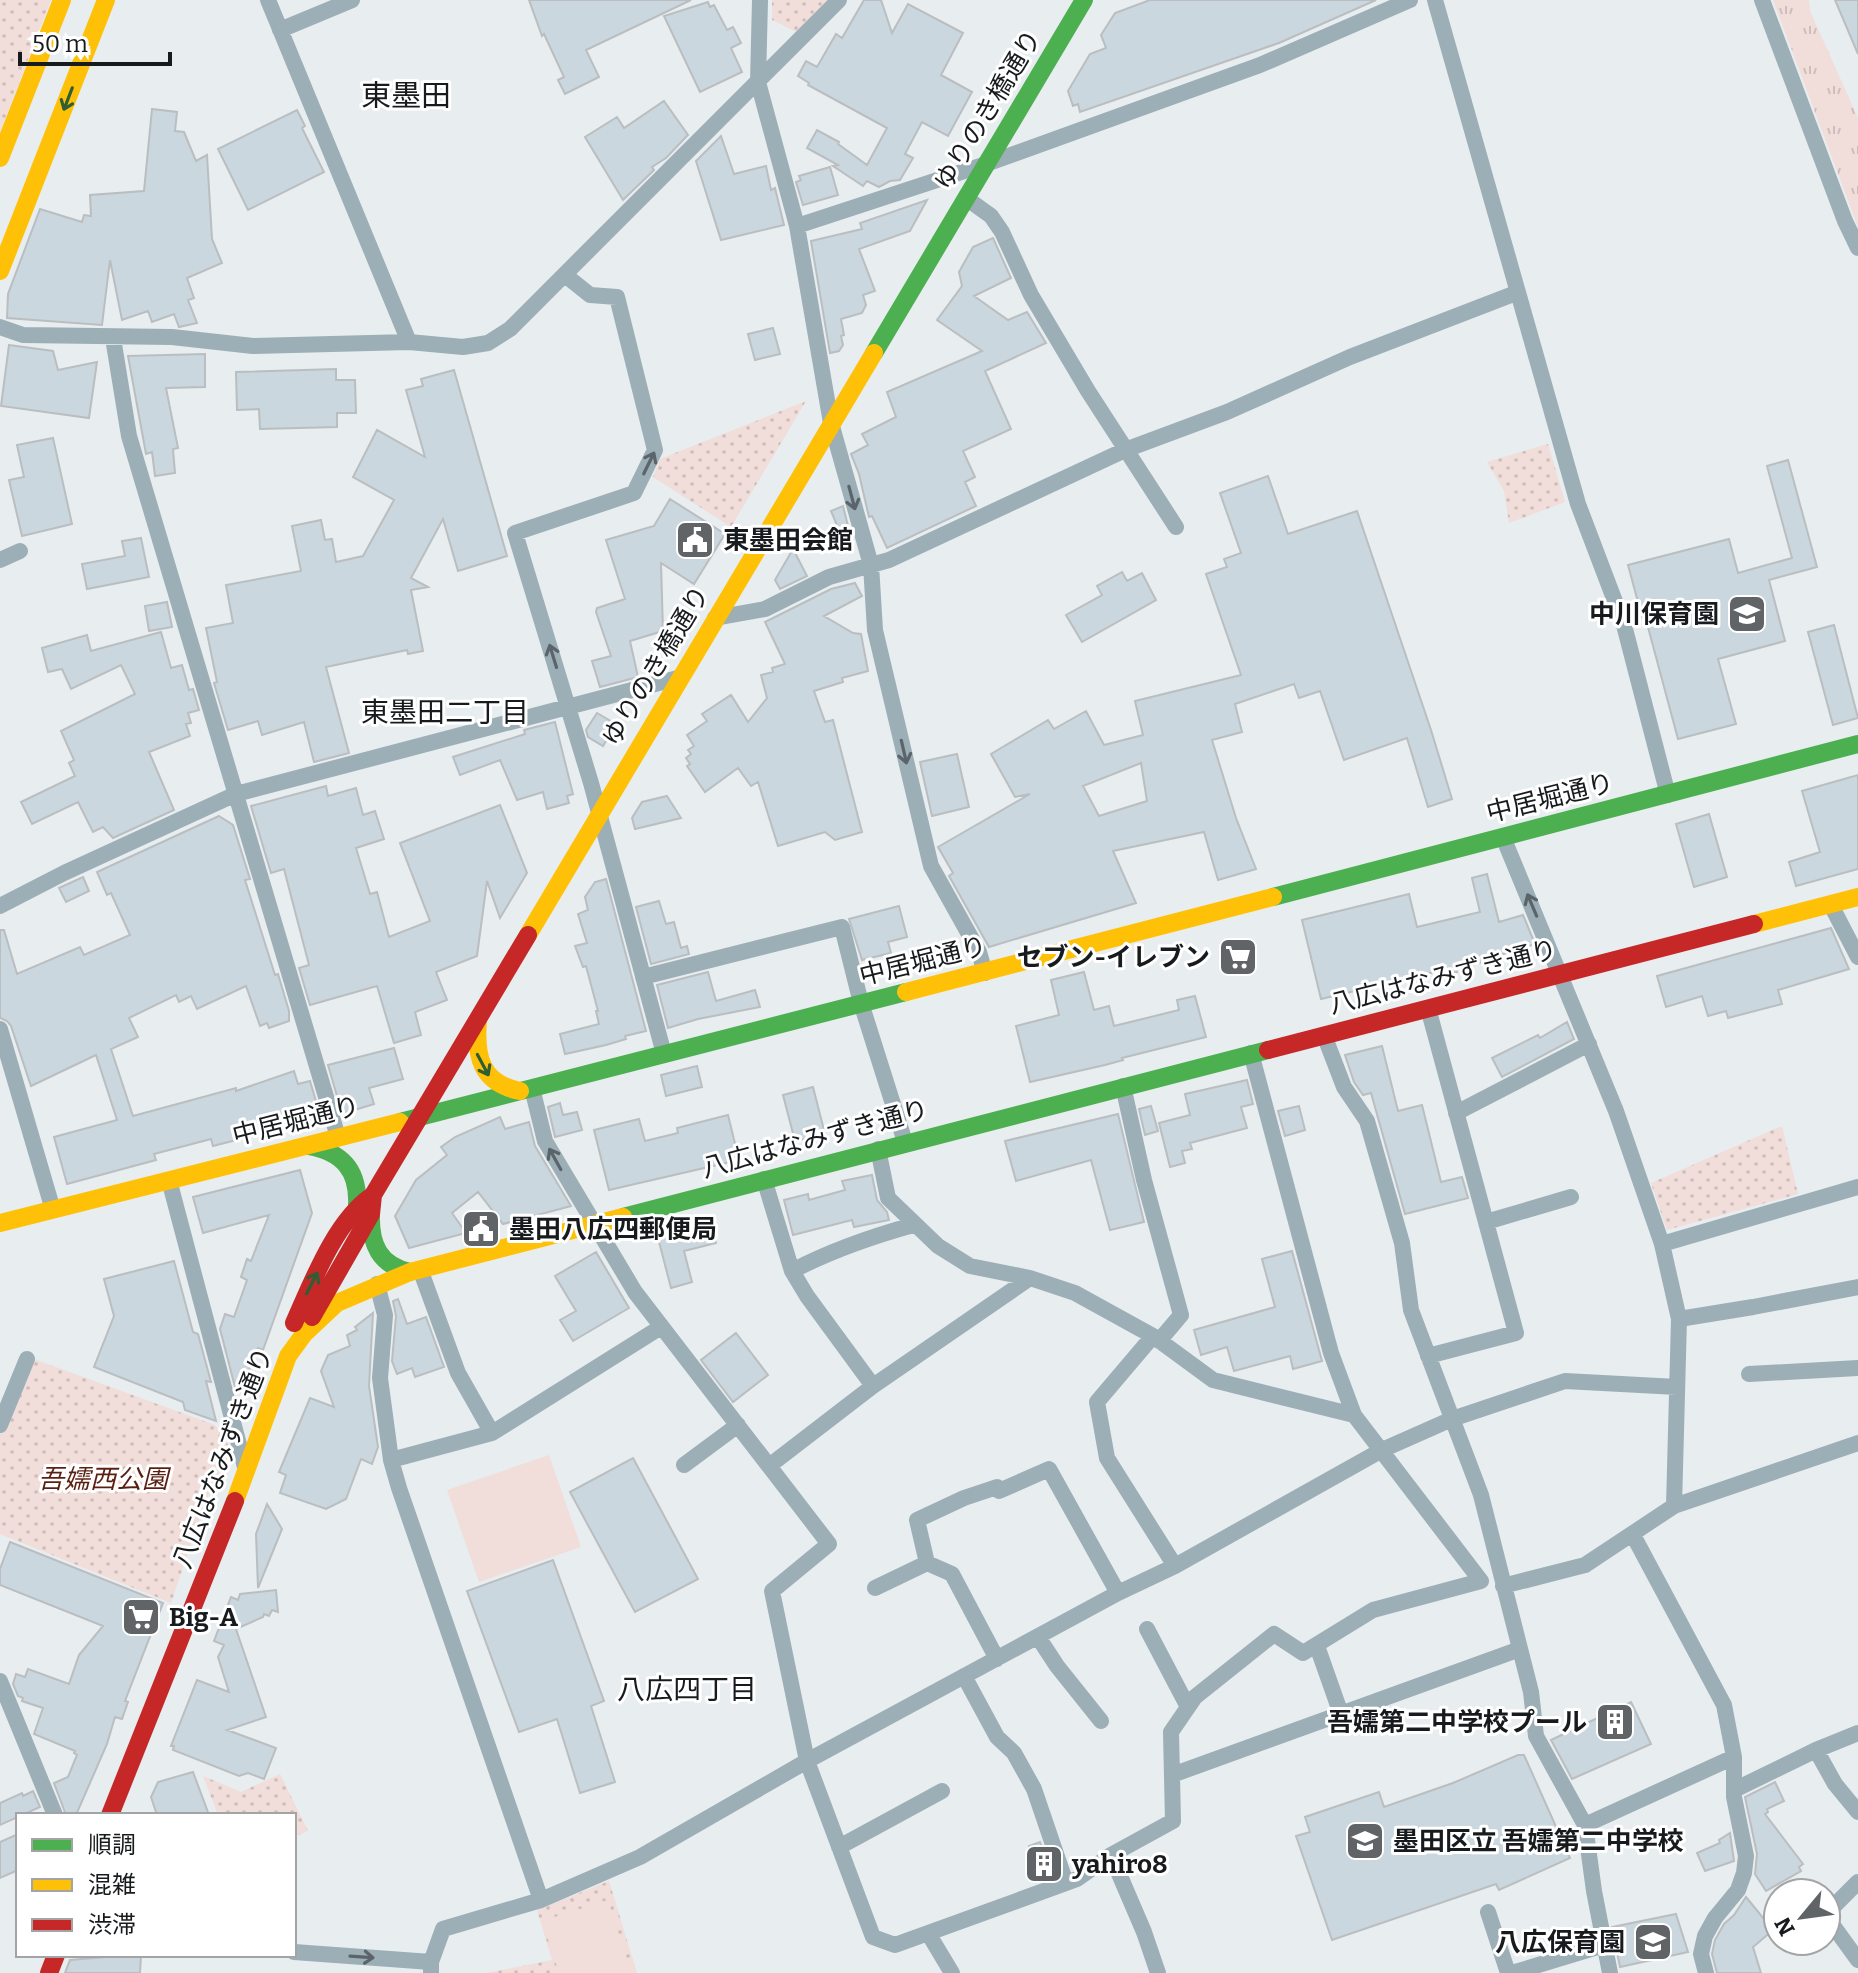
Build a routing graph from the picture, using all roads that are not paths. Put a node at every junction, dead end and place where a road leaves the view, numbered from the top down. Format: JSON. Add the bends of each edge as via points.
{"nodes":[{"id":1,"x":62,"y":0,"type":"edge"},
{"id":2,"x":106,"y":0,"type":"edge"},
{"id":3,"x":268,"y":0,"type":"edge"},
{"id":4,"x":352,"y":0,"type":"edge"},
{"id":5,"x":760,"y":0,"type":"edge"},
{"id":6,"x":839,"y":0,"type":"edge"},
{"id":7,"x":1084,"y":0,"type":"edge"},
{"id":8,"x":1410,"y":0,"type":"edge"},
{"id":9,"x":1435,"y":0,"type":"edge"},
{"id":10,"x":1762,"y":0,"type":"edge"},
{"id":11,"x":280,"y":30,"type":"junction"},
{"id":12,"x":758,"y":82,"type":"junction"},
{"id":13,"x":0,"y":158,"type":"edge"},
{"id":14,"x":986,"y":164,"type":"junction"},
{"id":15,"x":966,"y":198,"type":"junction"},
{"id":16,"x":797,"y":226,"type":"junction"},
{"id":17,"x":1858,"y":248,"type":"edge"},
{"id":18,"x":0,"y":271,"type":"edge"},
{"id":19,"x":565,"y":275,"type":"junction"},
{"id":20,"x":1516,"y":293,"type":"junction"},
{"id":21,"x":0,"y":327,"type":"edge"},
{"id":22,"x":113,"y":338,"type":"junction"},
{"id":23,"x":409,"y":342,"type":"junction"},
{"id":24,"x":831,"y":423,"type":"junction"},
{"id":25,"x":1125,"y":450,"type":"junction"},
{"id":26,"x":1176,"y":527,"type":"dead end"},
{"id":27,"x":20,"y":551,"type":"dead end"},
{"id":28,"x":0,"y":560,"type":"edge"},
{"id":29,"x":871,"y":565,"type":"junction"},
{"id":30,"x":715,"y":618,"type":"junction"},
{"id":31,"x":678,"y":678,"type":"junction"},
{"id":32,"x":569,"y":708,"type":"junction"},
{"id":33,"x":1858,"y":744,"type":"edge"},
{"id":34,"x":236,"y":794,"type":"junction"},
{"id":35,"x":1668,"y":795,"type":"junction"},
{"id":36,"x":599,"y":812,"type":"junction"},
{"id":37,"x":1503,"y":837,"type":"junction"},
{"id":38,"x":1858,"y":897,"type":"edge"},
{"id":39,"x":1831,"y":905,"type":"junction"},
{"id":40,"x":0,"y":906,"type":"edge"},
{"id":41,"x":1858,"y":957,"type":"edge"},
{"id":42,"x":985,"y":973,"type":"junction"},
{"id":43,"x":1561,"y":974,"type":"junction"},
{"id":44,"x":643,"y":977,"type":"junction"},
{"id":45,"x":861,"y":1003,"type":"junction"},
{"id":46,"x":1428,"y":1008,"type":"junction"},
{"id":47,"x":479,"y":1019,"type":"junction"},
{"id":48,"x":0,"y":1029,"type":"edge"},
{"id":49,"x":1324,"y":1035,"type":"junction"},
{"id":50,"x":1589,"y":1044,"type":"junction"},
{"id":51,"x":1251,"y":1053,"type":"junction"},
{"id":52,"x":664,"y":1054,"type":"junction"},
{"id":53,"x":1123,"y":1086,"type":"junction"},
{"id":54,"x":526,"y":1089,"type":"junction"},
{"id":55,"x":1456,"y":1113,"type":"junction"},
{"id":56,"x":419,"y":1118,"type":"junction"},
{"id":57,"x":338,"y":1137,"type":"junction"},
{"id":58,"x":905,"y":1142,"type":"junction"},
{"id":59,"x":307,"y":1146,"type":"junction"},
{"id":60,"x":878,"y":1149,"type":"junction"},
{"id":61,"x":764,"y":1179,"type":"junction"},
{"id":62,"x":169,"y":1180,"type":"junction"},
{"id":63,"x":1858,"y":1187,"type":"edge"},
{"id":64,"x":1571,"y":1197,"type":"dead end"},
{"id":65,"x":367,"y":1205,"type":"junction"},
{"id":66,"x":53,"y":1210,"type":"junction"},
{"id":67,"x":1486,"y":1222,"type":"junction"},
{"id":68,"x":0,"y":1223,"type":"edge"},
{"id":69,"x":593,"y":1224,"type":"junction"},
{"id":70,"x":913,"y":1225,"type":"junction"},
{"id":71,"x":1662,"y":1244,"type":"junction"},
{"id":72,"x":415,"y":1270,"type":"junction"},
{"id":73,"x":792,"y":1271,"type":"junction"},
{"id":74,"x":1030,"y":1278,"type":"junction"},
{"id":75,"x":377,"y":1284,"type":"junction"},
{"id":76,"x":1858,"y":1287,"type":"edge"},
{"id":77,"x":1679,"y":1319,"type":"junction"},
{"id":78,"x":661,"y":1327,"type":"junction"},
{"id":79,"x":1156,"y":1338,"type":"junction"},
{"id":80,"x":288,"y":1356,"type":"junction"},
{"id":81,"x":1428,"y":1356,"type":"junction"},
{"id":82,"x":27,"y":1359,"type":"dead end"},
{"id":83,"x":1858,"y":1368,"type":"edge"},
{"id":84,"x":1749,"y":1374,"type":"dead end"},
{"id":85,"x":873,"y":1386,"type":"junction"},
{"id":86,"x":1677,"y":1387,"type":"junction"},
{"id":87,"x":1354,"y":1415,"type":"junction"},
{"id":88,"x":1452,"y":1419,"type":"junction"},
{"id":89,"x":0,"y":1425,"type":"edge"},
{"id":90,"x":738,"y":1425,"type":"junction"},
{"id":91,"x":492,"y":1433,"type":"junction"},
{"id":92,"x":1858,"y":1443,"type":"edge"},
{"id":93,"x":1382,"y":1450,"type":"junction"},
{"id":94,"x":391,"y":1460,"type":"junction"},
{"id":95,"x":684,"y":1465,"type":"dead end"},
{"id":96,"x":769,"y":1466,"type":"junction"},
{"id":97,"x":246,"y":1473,"type":"junction"},
{"id":98,"x":1674,"y":1506,"type":"junction"},
{"id":99,"x":1633,"y":1535,"type":"junction"},
{"id":100,"x":927,"y":1563,"type":"junction"},
{"id":101,"x":1175,"y":1566,"type":"junction"},
{"id":102,"x":1503,"y":1586,"type":"junction"},
{"id":103,"x":875,"y":1588,"type":"dead end"},
{"id":104,"x":1118,"y":1593,"type":"junction"},
{"id":105,"x":1147,"y":1629,"type":"dead end"},
{"id":106,"x":1038,"y":1637,"type":"junction"},
{"id":107,"x":1317,"y":1646,"type":"junction"},
{"id":108,"x":1520,"y":1649,"type":"junction"},
{"id":109,"x":997,"y":1659,"type":"junction"},
{"id":110,"x":964,"y":1676,"type":"junction"},
{"id":111,"x":0,"y":1681,"type":"edge"},
{"id":112,"x":1188,"y":1707,"type":"junction"},
{"id":113,"x":1341,"y":1714,"type":"junction"},
{"id":114,"x":1101,"y":1721,"type":"dead end"},
{"id":115,"x":1858,"y":1733,"type":"edge"},
{"id":116,"x":1816,"y":1750,"type":"junction"},
{"id":117,"x":1734,"y":1757,"type":"junction"},
{"id":118,"x":807,"y":1761,"type":"junction"},
{"id":119,"x":1172,"y":1775,"type":"junction"},
{"id":120,"x":1734,"y":1790,"type":"junction"},
{"id":121,"x":942,"y":1791,"type":"dead end"},
{"id":122,"x":1858,"y":1812,"type":"edge"},
{"id":123,"x":54,"y":1813,"type":"edge"},
{"id":124,"x":111,"y":1813,"type":"edge"},
{"id":125,"x":1585,"y":1825,"type":"junction"},
{"id":126,"x":839,"y":1847,"type":"junction"},
{"id":127,"x":1111,"y":1855,"type":"junction"},
{"id":128,"x":1858,"y":1882,"type":"edge"},
{"id":129,"x":1066,"y":1883,"type":"junction"},
{"id":130,"x":1842,"y":1898,"type":"edge"},
{"id":131,"x":541,"y":1900,"type":"junction"},
{"id":132,"x":1488,"y":1912,"type":"dead end"},
{"id":133,"x":928,"y":1933,"type":"junction"},
{"id":134,"x":1842,"y":1938,"type":"edge"},
{"id":135,"x":1604,"y":1945,"type":"junction"},
{"id":136,"x":296,"y":1952,"type":"edge"},
{"id":137,"x":1858,"y":1960,"type":"edge"},
{"id":138,"x":431,"y":1968,"type":"edge"},
{"id":139,"x":952,"y":1973,"type":"edge"},
{"id":140,"x":1158,"y":1973,"type":"edge"},
{"id":141,"x":1510,"y":1973,"type":"edge"},
{"id":142,"x":1610,"y":1973,"type":"edge"},
{"id":143,"x":1706,"y":1973,"type":"edge"}],
"edges":[{"from":1,"to":13,"type":"street"},
{"from":2,"to":18,"type":"street","one_way":true},
{"from":3,"to":11,"type":"street"},
{"from":4,"to":11,"type":"street"},
{"from":5,"to":12,"type":"street"},
{"from":6,"to":12,"type":"street"},
{"from":7,"to":14,"type":"street","name":"ゆりのき橋通り"},
{"from":8,"to":14,"type":"street","via":[[1260,65]]},
{"from":9,"to":20,"type":"street"},
{"from":10,"to":17,"type":"street"},
{"from":11,"to":23,"type":"street"},
{"from":12,"to":16,"type":"street"},
{"from":12,"to":19,"type":"street"},
{"from":14,"to":15,"type":"street","name":"ゆりのき橋通り"},
{"from":14,"to":16,"type":"street"},
{"from":15,"to":24,"type":"street","name":"ゆりのき橋通り"},
{"from":15,"to":25,"type":"street","via":[[991,216],[1002,232],[1031,295]]},
{"from":16,"to":24,"type":"street"},
{"from":19,"to":23,"type":"street","via":[[510,329],[488,343],[463,347]]},
{"from":32,"to":19,"type":"street","one_way":true,"via":[[515,533],[634,493],[655,450],[617,297],[590,295]]},
{"from":20,"to":25,"type":"street"},
{"from":20,"to":35,"type":"street","via":[[1578,504],[1624,625]]},
{"from":21,"to":22,"type":"street","via":[[23,335]]},
{"from":22,"to":23,"type":"street","via":[[172,337],[253,346]]},
{"from":22,"to":34,"type":"street","via":[[129,436]]},
{"from":24,"to":29,"type":"street","one_way":true},
{"from":24,"to":30,"type":"street","name":"ゆりのき橋通り"},
{"from":25,"to":26,"type":"street"},
{"from":25,"to":29,"type":"street"},
{"from":27,"to":28,"type":"street"},
{"from":29,"to":30,"type":"street","via":[[829,577],[765,609]]},
{"from":29,"to":42,"type":"street","one_way":true,"via":[[875,630],[931,866],[979,952]]},
{"from":30,"to":31,"type":"street","name":"ゆりのき橋通り"},
{"from":31,"to":32,"type":"street"},
{"from":31,"to":36,"type":"street","name":"ゆりのき橋通り"},
{"from":32,"to":34,"type":"street"},
{"from":32,"to":36,"type":"street"},
{"from":33,"to":35,"type":"street","name":"中居堀通り"},
{"from":34,"to":40,"type":"street"},
{"from":34,"to":57,"type":"street"},
{"from":35,"to":37,"type":"street","name":"中居堀通り"},
{"from":36,"to":44,"type":"street"},
{"from":36,"to":47,"type":"street","name":"ゆりのき橋通り"},
{"from":37,"to":42,"type":"street","name":"中居堀通り"},
{"from":43,"to":37,"type":"street","one_way":true},
{"from":38,"to":39,"type":"street","name":"八広はなみずき通り"},
{"from":39,"to":41,"type":"street"},
{"from":39,"to":43,"type":"street","name":"八広はなみずき通り"},
{"from":42,"to":45,"type":"street","name":"中居堀通り"},
{"from":43,"to":46,"type":"street","name":"八広はなみずき通り"},
{"from":43,"to":50,"type":"street"},
{"from":44,"to":45,"type":"street","via":[[842,927]]},
{"from":44,"to":52,"type":"street"},
{"from":45,"to":52,"type":"street","name":"中居堀通り"},
{"from":45,"to":58,"type":"street"},
{"from":46,"to":49,"type":"street","name":"八広はなみずき通り"},
{"from":46,"to":55,"type":"street"},
{"from":47,"to":54,"type":"street","one_way":true,"via":[[479,1062],[496,1083]]},
{"from":47,"to":56,"type":"street","name":"ゆりのき橋通り"},
{"from":48,"to":66,"type":"street"},
{"from":49,"to":51,"type":"street","name":"八広はなみずき通り"},
{"from":49,"to":81,"type":"street","via":[[1344,1087],[1367,1121],[1402,1243],[1411,1310]]},
{"from":50,"to":55,"type":"street"},
{"from":50,"to":71,"type":"street"},
{"from":51,"to":53,"type":"street","name":"八広はなみずき通り"},
{"from":51,"to":87,"type":"street","via":[[1331,1353]]},
{"from":52,"to":54,"type":"street","name":"中居堀通り"},
{"from":53,"to":58,"type":"street","name":"八広はなみずき通り"},
{"from":53,"to":79,"type":"street","via":[[1181,1315]]},
{"from":54,"to":56,"type":"street","name":"中居堀通り"},
{"from":69,"to":54,"type":"street","one_way":true,"via":[[545,1141]]},
{"from":55,"to":67,"type":"street"},
{"from":56,"to":57,"type":"street","name":"中居堀通り"},
{"from":56,"to":65,"type":"street","name":"ゆりのき橋通り"},
{"from":57,"to":59,"type":"street","name":"中居堀通り"},
{"from":58,"to":60,"type":"street","name":"八広はなみずき通り"},
{"from":59,"to":62,"type":"street","name":"中居堀通り"},
{"from":59,"to":65,"type":"street","via":[[341,1156]]},
{"from":60,"to":61,"type":"street","name":"八広はなみずき通り"},
{"from":60,"to":70,"type":"street","via":[[888,1198]]},
{"from":61,"to":69,"type":"street","name":"八広はなみずき通り"},
{"from":61,"to":73,"type":"street"},
{"from":62,"to":66,"type":"street","name":"中居堀通り"},
{"from":62,"to":97,"type":"street"},
{"from":63,"to":71,"type":"street"},
{"from":64,"to":67,"type":"street"},
{"from":65,"to":72,"type":"street","via":[[375,1252],[392,1267]]},
{"from":65,"to":80,"type":"street","name":"ゆりのき橋通り"},
{"from":66,"to":68,"type":"street","name":"中居堀通り"},
{"from":67,"to":81,"type":"street","via":[[1516,1333]]},
{"from":69,"to":72,"type":"street","name":"八広はなみずき通り"},
{"from":69,"to":78,"type":"street"},
{"from":70,"to":73,"type":"street","via":[[858,1240]]},
{"from":70,"to":74,"type":"street","via":[[970,1266]]},
{"from":71,"to":77,"type":"street"},
{"from":72,"to":75,"type":"street","name":"八広はなみずき通り"},
{"from":72,"to":91,"type":"street","via":[[458,1373]]},
{"from":73,"to":85,"type":"street"},
{"from":74,"to":79,"type":"street","via":[[1075,1293]]},
{"from":74,"to":85,"type":"street"},
{"from":75,"to":80,"type":"street","name":"八広はなみずき通り","via":[[337,1303]]},
{"from":75,"to":94,"type":"street","via":[[385,1315],[380,1378]]},
{"from":76,"to":77,"type":"street"},
{"from":77,"to":86,"type":"street"},
{"from":78,"to":90,"type":"street"},
{"from":78,"to":91,"type":"street"},
{"from":79,"to":87,"type":"street","via":[[1213,1380]]},
{"from":79,"to":101,"type":"street","via":[[1097,1402],[1107,1458]]},
{"from":80,"to":97,"type":"street","name":"八広はなみずき通り"},
{"from":81,"to":88,"type":"street"},
{"from":82,"to":89,"type":"street"},
{"from":83,"to":84,"type":"street"},
{"from":85,"to":96,"type":"street"},
{"from":86,"to":88,"type":"street","via":[[1565,1381]]},
{"from":86,"to":98,"type":"street"},
{"from":87,"to":93,"type":"street"},
{"from":88,"to":93,"type":"street"},
{"from":88,"to":102,"type":"street","via":[[1481,1495]]},
{"from":90,"to":95,"type":"street"},
{"from":90,"to":96,"type":"street"},
{"from":91,"to":94,"type":"street"},
{"from":92,"to":98,"type":"street"},
{"from":93,"to":101,"type":"street"},
{"from":93,"to":107,"type":"street","via":[[1481,1581],[1373,1610]]},
{"from":94,"to":131,"type":"street"},
{"from":96,"to":118,"type":"street","via":[[829,1544],[772,1591]]},
{"from":97,"to":124,"type":"street","name":"八広はなみずき通り"},
{"from":98,"to":99,"type":"street"},
{"from":99,"to":102,"type":"street","via":[[1585,1565]]},
{"from":99,"to":117,"type":"street","via":[[1724,1705]]},
{"from":100,"to":103,"type":"street"},
{"from":100,"to":104,"type":"street","via":[[917,1520],[1049,1469]]},
{"from":100,"to":109,"type":"street","via":[[952,1574]]},
{"from":101,"to":104,"type":"street"},
{"from":102,"to":108,"type":"street"},
{"from":104,"to":106,"type":"street"},
{"from":105,"to":112,"type":"street"},
{"from":106,"to":109,"type":"street"},
{"from":106,"to":114,"type":"street"},
{"from":107,"to":112,"type":"street","via":[[1303,1653],[1274,1634]]},
{"from":107,"to":113,"type":"street"},
{"from":108,"to":113,"type":"street"},
{"from":108,"to":125,"type":"street","via":[[1536,1736]]},
{"from":109,"to":110,"type":"street"},
{"from":110,"to":118,"type":"street"},
{"from":110,"to":129,"type":"street","via":[[997,1737],[1014,1753],[1034,1789]]},
{"from":111,"to":123,"type":"street"},
{"from":112,"to":119,"type":"street","via":[[1171,1732]]},
{"from":113,"to":119,"type":"street"},
{"from":115,"to":116,"type":"street"},
{"from":116,"to":120,"type":"street"},
{"from":116,"to":122,"type":"street"},
{"from":117,"to":120,"type":"street"},
{"from":117,"to":125,"type":"street"},
{"from":118,"to":126,"type":"street"},
{"from":118,"to":131,"type":"street","via":[[640,1857]]},
{"from":119,"to":127,"type":"street","via":[[1173,1821]]},
{"from":120,"to":143,"type":"street","via":[[1746,1856],[1744,1873],[1705,1936],[1701,1954]]},
{"from":121,"to":126,"type":"street"},
{"from":125,"to":135,"type":"street"},
{"from":126,"to":133,"type":"street","via":[[873,1937],[895,1945]]},
{"from":127,"to":129,"type":"street"},
{"from":127,"to":140,"type":"street"},
{"from":128,"to":130,"type":"street"},
{"from":129,"to":133,"type":"street"},
{"from":131,"to":138,"type":"street","via":[[443,1929]]},
{"from":132,"to":141,"type":"street"},
{"from":133,"to":139,"type":"street"},
{"from":134,"to":137,"type":"street"},
{"from":135,"to":141,"type":"street"},
{"from":135,"to":142,"type":"street"},
{"from":136,"to":138,"type":"street","one_way":true}]}
